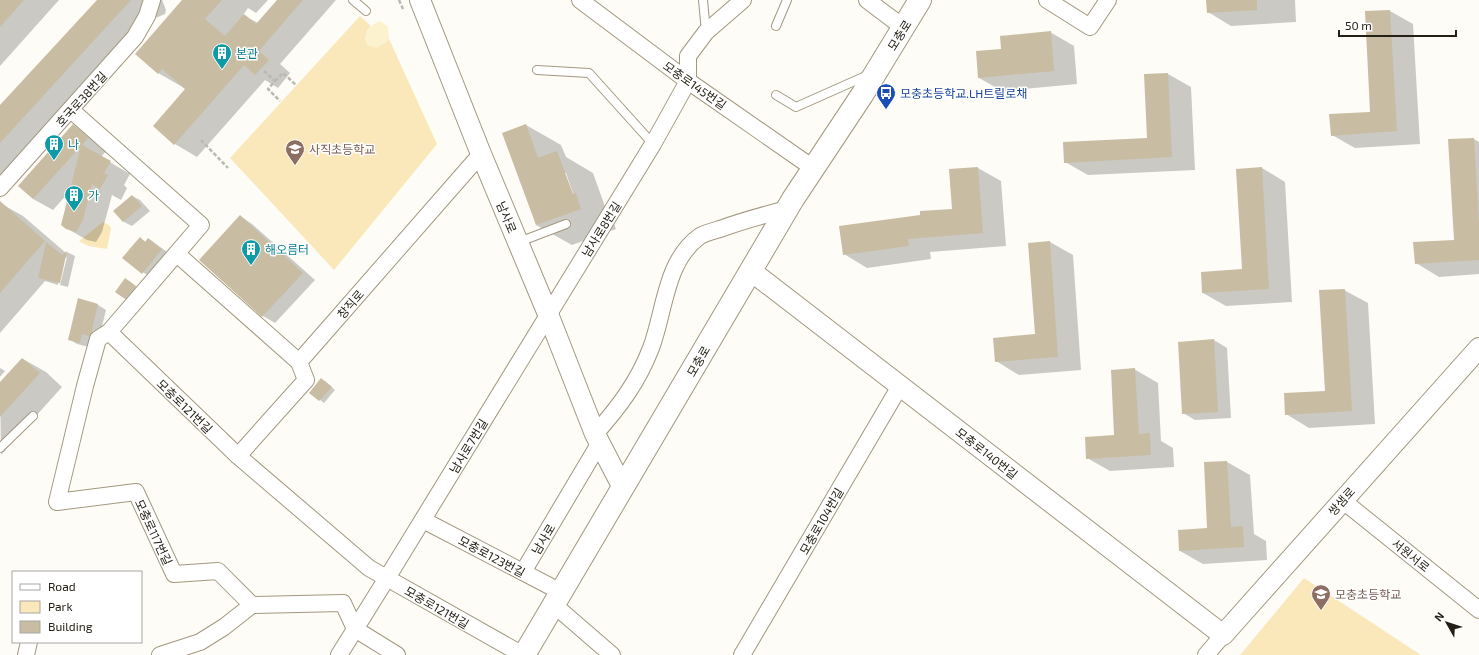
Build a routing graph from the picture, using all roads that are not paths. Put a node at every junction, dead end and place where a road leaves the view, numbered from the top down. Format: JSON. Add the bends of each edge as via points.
{"nodes":[{"id":1,"x":353,"y":0,"type":"edge"},
{"id":2,"x":420,"y":0,"type":"edge"},
{"id":3,"x":580,"y":0,"type":"edge"},
{"id":4,"x":703,"y":0,"type":"edge"},
{"id":5,"x":742,"y":0,"type":"edge"},
{"id":6,"x":787,"y":0,"type":"edge"},
{"id":7,"x":867,"y":0,"type":"edge"},
{"id":8,"x":920,"y":0,"type":"edge"},
{"id":9,"x":1048,"y":0,"type":"edge"},
{"id":10,"x":1108,"y":0,"type":"edge"},
{"id":11,"x":152,"y":1,"type":"edge"},
{"id":12,"x":366,"y":11,"type":"dead end"},
{"id":13,"x":776,"y":26,"type":"dead end"},
{"id":14,"x":904,"y":28,"type":"junction"},
{"id":15,"x":706,"y":32,"type":"junction"},
{"id":16,"x":537,"y":70,"type":"dead end"},
{"id":17,"x":878,"y":70,"type":"junction"},
{"id":18,"x":688,"y":81,"type":"junction"},
{"id":19,"x":776,"y":95,"type":"dead end"},
{"id":20,"x":70,"y":110,"type":"junction"},
{"id":21,"x":653,"y":144,"type":"junction"},
{"id":22,"x":480,"y":154,"type":"junction"},
{"id":23,"x":813,"y":168,"type":"junction"},
{"id":24,"x":0,"y":188,"type":"edge"},
{"id":25,"x":787,"y":209,"type":"junction"},
{"id":26,"x":566,"y":224,"type":"dead end"},
{"id":27,"x":518,"y":242,"type":"junction"},
{"id":28,"x":177,"y":254,"type":"junction"},
{"id":29,"x":751,"y":271,"type":"junction"},
{"id":30,"x":548,"y":314,"type":"junction"},
{"id":31,"x":109,"y":332,"type":"junction"},
{"id":32,"x":1479,"y":348,"type":"edge"},
{"id":33,"x":299,"y":362,"type":"junction"},
{"id":34,"x":900,"y":386,"type":"junction"},
{"id":35,"x":32,"y":416,"type":"dead end"},
{"id":36,"x":597,"y":439,"type":"junction"},
{"id":37,"x":0,"y":448,"type":"edge"},
{"id":38,"x":238,"y":456,"type":"junction"},
{"id":39,"x":623,"y":488,"type":"junction"},
{"id":40,"x":1342,"y":500,"type":"junction"},
{"id":41,"x":423,"y":520,"type":"junction"},
{"id":42,"x":523,"y":572,"type":"junction"},
{"id":43,"x":388,"y":578,"type":"junction"},
{"id":44,"x":557,"y":598,"type":"junction"},
{"id":45,"x":252,"y":605,"type":"junction"},
{"id":46,"x":1479,"y":610,"type":"edge"},
{"id":47,"x":354,"y":629,"type":"junction"},
{"id":48,"x":1223,"y":635,"type":"junction"},
{"id":49,"x":29,"y":643,"type":"edge"},
{"id":50,"x":161,"y":654,"type":"edge"},
{"id":51,"x":26,"y":655,"type":"edge"},
{"id":52,"x":339,"y":655,"type":"edge"},
{"id":53,"x":397,"y":655,"type":"edge"},
{"id":54,"x":524,"y":655,"type":"edge"},
{"id":55,"x":612,"y":655,"type":"edge"},
{"id":56,"x":742,"y":655,"type":"edge"},
{"id":57,"x":1206,"y":655,"type":"edge"}],
"edges":[{"from":1,"to":12,"type":"lane"},
{"from":2,"to":22,"type":"street","name":"남사로"},
{"from":3,"to":18,"type":"street","name":"모충로145번길"},
{"from":4,"to":15,"type":"lane"},
{"from":5,"to":15,"type":"street"},
{"from":6,"to":13,"type":"lane"},
{"from":7,"to":14,"type":"street"},
{"from":8,"to":14,"type":"main road","name":"모충로"},
{"from":9,"to":10,"type":"street","via":[[1090,27]]},
{"from":11,"to":20,"type":"street","name":"호국로38번길","via":[[147,16],[135,36]]},
{"from":14,"to":17,"type":"main road","name":"모충로"},
{"from":15,"to":18,"type":"street","via":[[688,56]]},
{"from":16,"to":21,"type":"lane","via":[[588,72]]},
{"from":17,"to":19,"type":"lane","via":[[796,107]]},
{"from":17,"to":23,"type":"main road","name":"모충로"},
{"from":18,"to":21,"type":"street","name":"남사로8번길"},
{"from":18,"to":23,"type":"street","name":"모충로145번길"},
{"from":20,"to":24,"type":"street","name":"호국로38번길"},
{"from":20,"to":28,"type":"street","via":[[201,225]]},
{"from":21,"to":30,"type":"street","name":"남사로8번길"},
{"from":22,"to":27,"type":"street","name":"남사로"},
{"from":22,"to":33,"type":"street","name":"창직로"},
{"from":23,"to":25,"type":"main road","name":"모충로"},
{"from":25,"to":29,"type":"main road","name":"모충로"},
{"from":25,"to":36,"type":"street","name":"남사로","via":[[701,235],[688,246],[671,274],[658,325],[637,379]]},
{"from":26,"to":27,"type":"lane"},
{"from":27,"to":30,"type":"street","name":"남사로"},
{"from":28,"to":31,"type":"street"},
{"from":28,"to":33,"type":"street"},
{"from":29,"to":34,"type":"street","name":"모충로140번길"},
{"from":29,"to":39,"type":"main road","name":"모충로"},
{"from":30,"to":36,"type":"street","name":"남사로"},
{"from":30,"to":41,"type":"street","name":"남사로7번길"},
{"from":31,"to":38,"type":"street","name":"모충로121번길"},
{"from":31,"to":45,"type":"street","name":"모충로117번길","via":[[98,339],[57,502],[136,492],[174,574],[218,571]]},
{"from":32,"to":40,"type":"street","name":"쌍샘로"},
{"from":33,"to":38,"type":"street","via":[[306,380]]},
{"from":34,"to":48,"type":"street","name":"모충로140번길"},
{"from":34,"to":56,"type":"street","name":"모충로104번길"},
{"from":35,"to":37,"type":"lane"},
{"from":36,"to":39,"type":"street","name":"남사로"},
{"from":36,"to":42,"type":"street","name":"남사로"},
{"from":38,"to":43,"type":"street","name":"모충로121번길","via":[[369,568]]},
{"from":39,"to":44,"type":"main road","name":"모충로"},
{"from":40,"to":46,"type":"street","name":"서원서로"},
{"from":40,"to":48,"type":"street","name":"쌍샘로"},
{"from":41,"to":42,"type":"street","name":"모충로123번길"},
{"from":41,"to":43,"type":"street","name":"남사로7번길"},
{"from":42,"to":44,"type":"street","name":"모충로123번길"},
{"from":43,"to":47,"type":"street","name":"남사로7번길"},
{"from":43,"to":54,"type":"street","name":"모충로121번길"},
{"from":44,"to":54,"type":"main road","name":"모충로"},
{"from":44,"to":55,"type":"street","name":"모충로123번길"},
{"from":45,"to":47,"type":"street","via":[[343,603]]},
{"from":45,"to":50,"type":"street","via":[[200,642]]},
{"from":47,"to":52,"type":"street","name":"남사로7번길"},
{"from":47,"to":53,"type":"street"},
{"from":48,"to":57,"type":"street","name":"쌍샘로"},
{"from":49,"to":51,"type":"street"}]}
